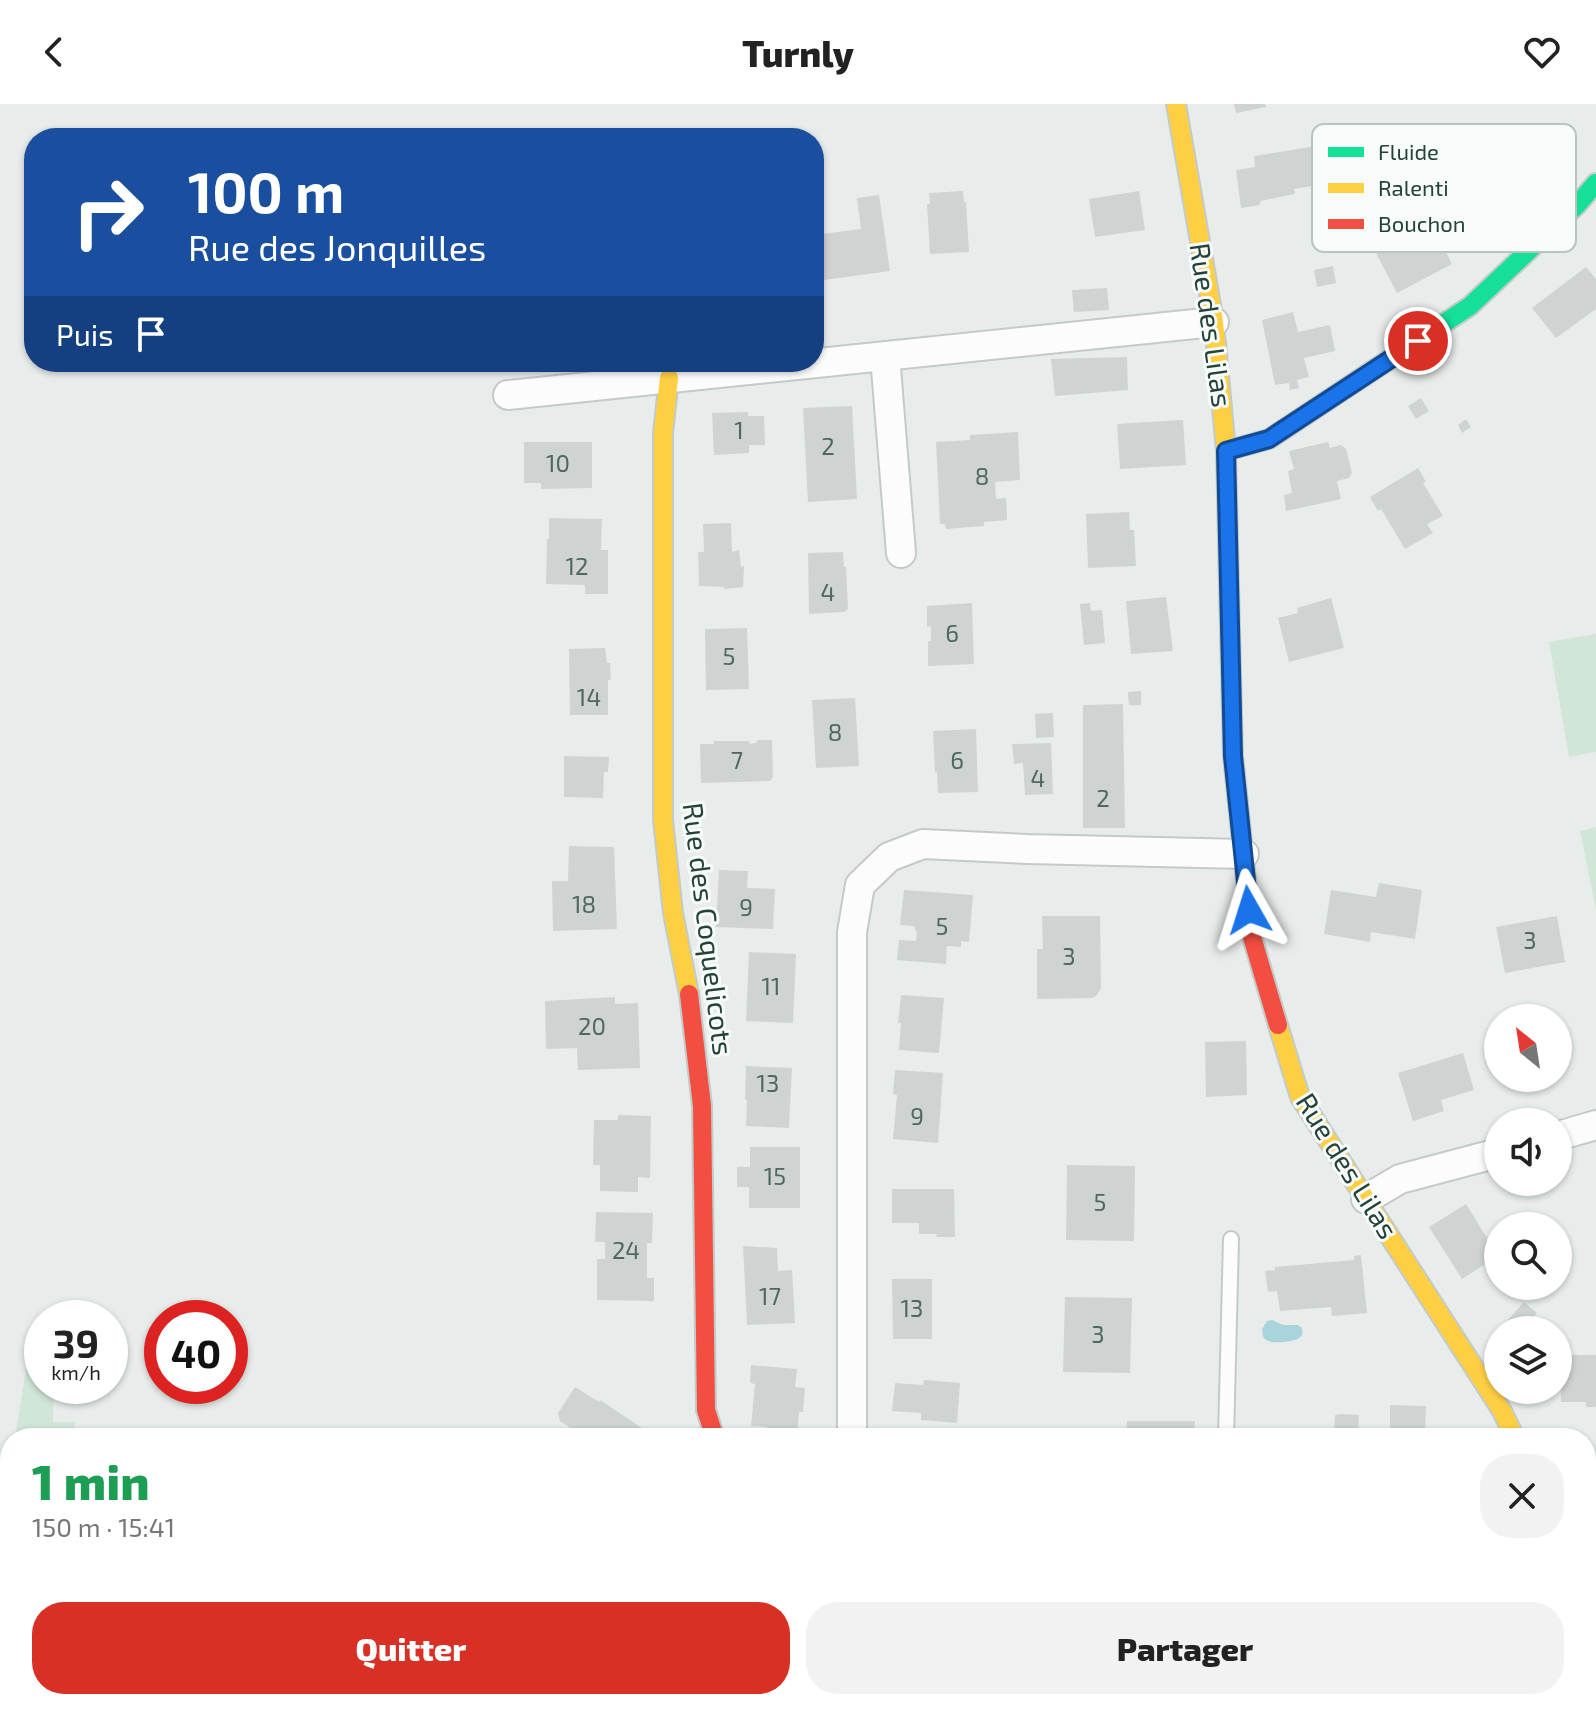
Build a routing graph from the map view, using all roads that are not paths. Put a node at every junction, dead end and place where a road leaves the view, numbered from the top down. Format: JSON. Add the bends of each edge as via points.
{"nodes":[{"id":1,"x":1176,"y":104,"type":"edge"},
{"id":2,"x":1596,"y":183,"type":"edge"},
{"id":3,"x":1576,"y":206,"type":"edge"},
{"id":4,"x":1527,"y":252,"type":"edge"},
{"id":5,"x":1214,"y":322,"type":"junction"},
{"id":6,"x":885,"y":356,"type":"junction"},
{"id":7,"x":824,"y":362,"type":"edge"},
{"id":8,"x":728,"y":372,"type":"edge"},
{"id":9,"x":669,"y":378,"type":"junction"},
{"id":10,"x":508,"y":395,"type":"dead end"},
{"id":11,"x":1226,"y":451,"type":"junction"},
{"id":12,"x":901,"y":553,"type":"dead end"},
{"id":13,"x":1244,"y":854,"type":"junction"},
{"id":14,"x":1596,"y":1125,"type":"edge"},
{"id":15,"x":1572,"y":1132,"type":"edge"},
{"id":16,"x":1484,"y":1157,"type":"edge"},
{"id":17,"x":1366,"y":1199,"type":"junction"},
{"id":18,"x":1231,"y":1239,"type":"dead end"},
{"id":19,"x":712,"y":1428,"type":"edge"},
{"id":20,"x":852,"y":1428,"type":"edge"},
{"id":21,"x":1226,"y":1428,"type":"edge"},
{"id":22,"x":1510,"y":1428,"type":"edge"}],
"edges":[{"from":1,"to":5,"type":"street","name":"Rue des Lilas"},
{"from":2,"to":3,"type":"street"},
{"from":4,"to":11,"type":"street","via":[[1470,306],[1269,439]]},
{"from":5,"to":6,"type":"street"},
{"from":5,"to":11,"type":"street","name":"Rue des Lilas"},
{"from":6,"to":7,"type":"street"},
{"from":6,"to":12,"type":"street"},
{"from":8,"to":9,"type":"street"},
{"from":9,"to":10,"type":"street"},
{"from":9,"to":19,"type":"street","name":"Rue des Coquelicots","via":[[663,433],[663,820],[702,1106],[706,1410]]},
{"from":11,"to":13,"type":"street","name":"Rue des Lilas","via":[[1233,756]]},
{"from":13,"to":17,"type":"street","name":"Rue des Lilas","via":[[1252,937],[1300,1097]]},
{"from":13,"to":20,"type":"street","via":[[923,844],[889,857],[860,885],[852,932]]},
{"from":14,"to":15,"type":"street"},
{"from":16,"to":17,"type":"street","via":[[1400,1179]]},
{"from":17,"to":22,"type":"street","name":"Rue des Lilas"},
{"from":18,"to":21,"type":"lane"}]}
